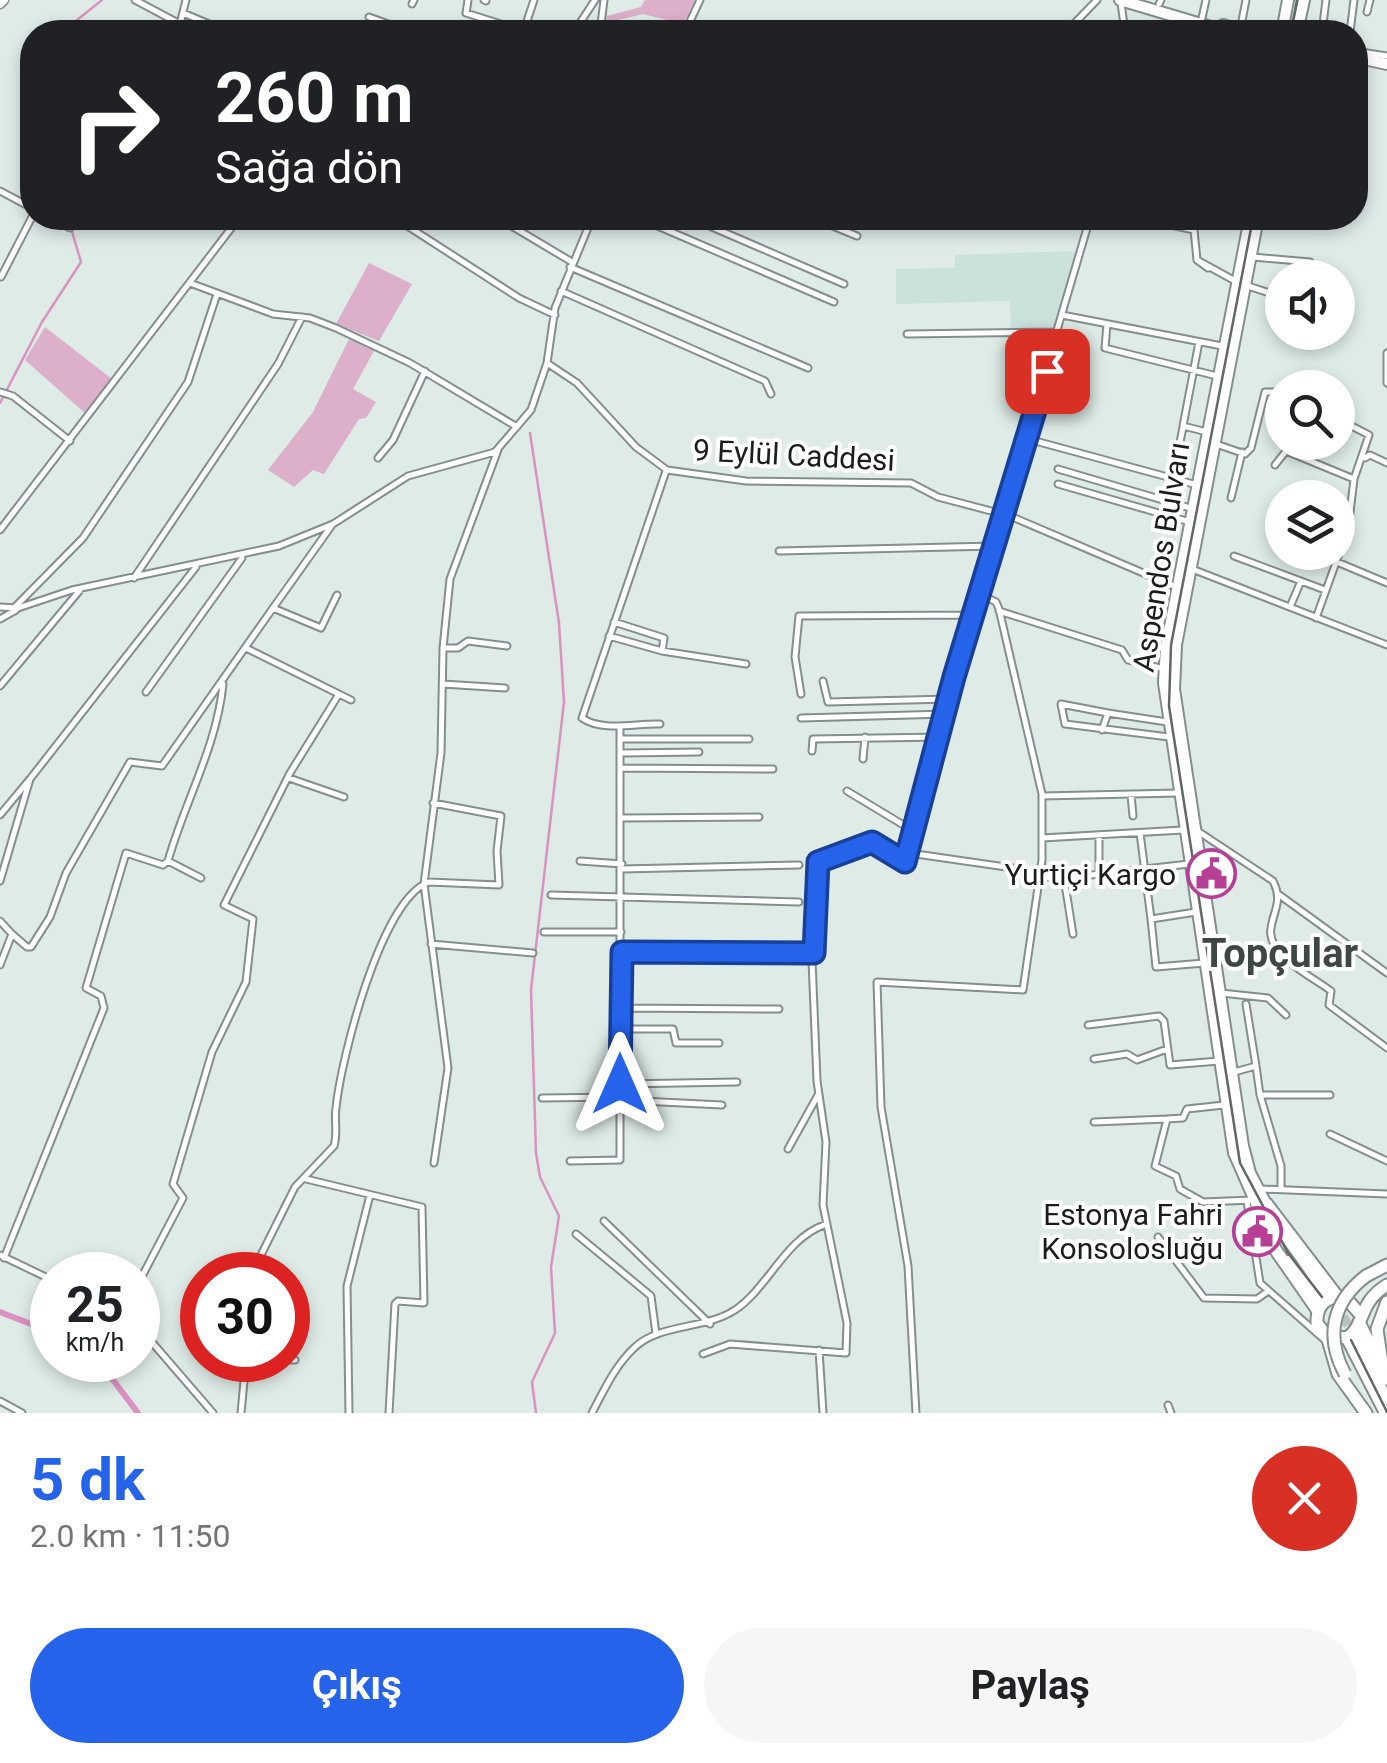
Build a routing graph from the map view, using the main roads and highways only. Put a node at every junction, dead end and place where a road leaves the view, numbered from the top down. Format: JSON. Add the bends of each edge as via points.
{"nodes":[{"id":1,"x":1146,"y":0,"type":"edge"},
{"id":2,"x":1120,"y":1,"type":"edge"},
{"id":3,"x":1160,"y":2,"type":"edge"},
{"id":4,"x":1192,"y":20,"type":"edge"},
{"id":5,"x":1207,"y":20,"type":"edge"},
{"id":6,"x":1248,"y":230,"type":"edge"},
{"id":7,"x":1255,"y":230,"type":"edge"},
{"id":8,"x":1241,"y":284,"type":"junction"},
{"id":9,"x":1188,"y":829,"type":"junction"},
{"id":10,"x":1256,"y":1203,"type":"junction"},
{"id":11,"x":1387,"y":1266,"type":"edge"},
{"id":12,"x":1387,"y":1282,"type":"edge"},
{"id":13,"x":1330,"y":1300,"type":"junction"},
{"id":14,"x":1387,"y":1302,"type":"edge"},
{"id":15,"x":1359,"y":1318,"type":"junction"},
{"id":16,"x":1328,"y":1339,"type":"junction"},
{"id":17,"x":1386,"y":1366,"type":"edge"},
{"id":18,"x":1387,"y":1399,"type":"edge"},
{"id":19,"x":1369,"y":1413,"type":"edge"},
{"id":20,"x":1385,"y":1413,"type":"edge"}],
"edges":[{"from":1,"to":3,"type":"main road"},
{"from":2,"to":4,"type":"main road"},
{"from":3,"to":5,"type":"main road"},
{"from":6,"to":8,"type":"main road","name":"Aspendos Bulvarı"},
{"from":7,"to":8,"type":"main road","name":"Aspendos Bulvarı"},
{"from":8,"to":9,"type":"main road","name":"Aspendos Bulvarı","via":[[1176,645]]},
{"from":8,"to":9,"type":"main road","name":"Aspendos Bulvarı","via":[[1164,669],[1168,737]]},
{"from":9,"to":10,"type":"main road","name":"Aspendos Bulvarı"},
{"from":9,"to":10,"type":"main road","name":"Aspendos Bulvarı","via":[[1236,1163]]},
{"from":10,"to":13,"type":"highway"},
{"from":10,"to":13,"type":"highway","via":[[1276,1249]]},
{"from":11,"to":19,"type":"highway","bridge":true,"via":[[1346,1295],[1335,1316],[1334,1346]]},
{"from":12,"to":13,"type":"highway"},
{"from":12,"to":15,"type":"highway"},
{"from":13,"to":15,"type":"highway"},
{"from":13,"to":16,"type":"highway","via":[[1317,1322]]},
{"from":14,"to":17,"type":"highway","via":[[1377,1329]]},
{"from":15,"to":16,"type":"highway","via":[[1346,1338]]},
{"from":15,"to":17,"type":"highway"},
{"from":16,"to":19,"type":"highway","via":[[1338,1374]]},
{"from":18,"to":20,"type":"main road","via":[[1352,1339]]}]}
